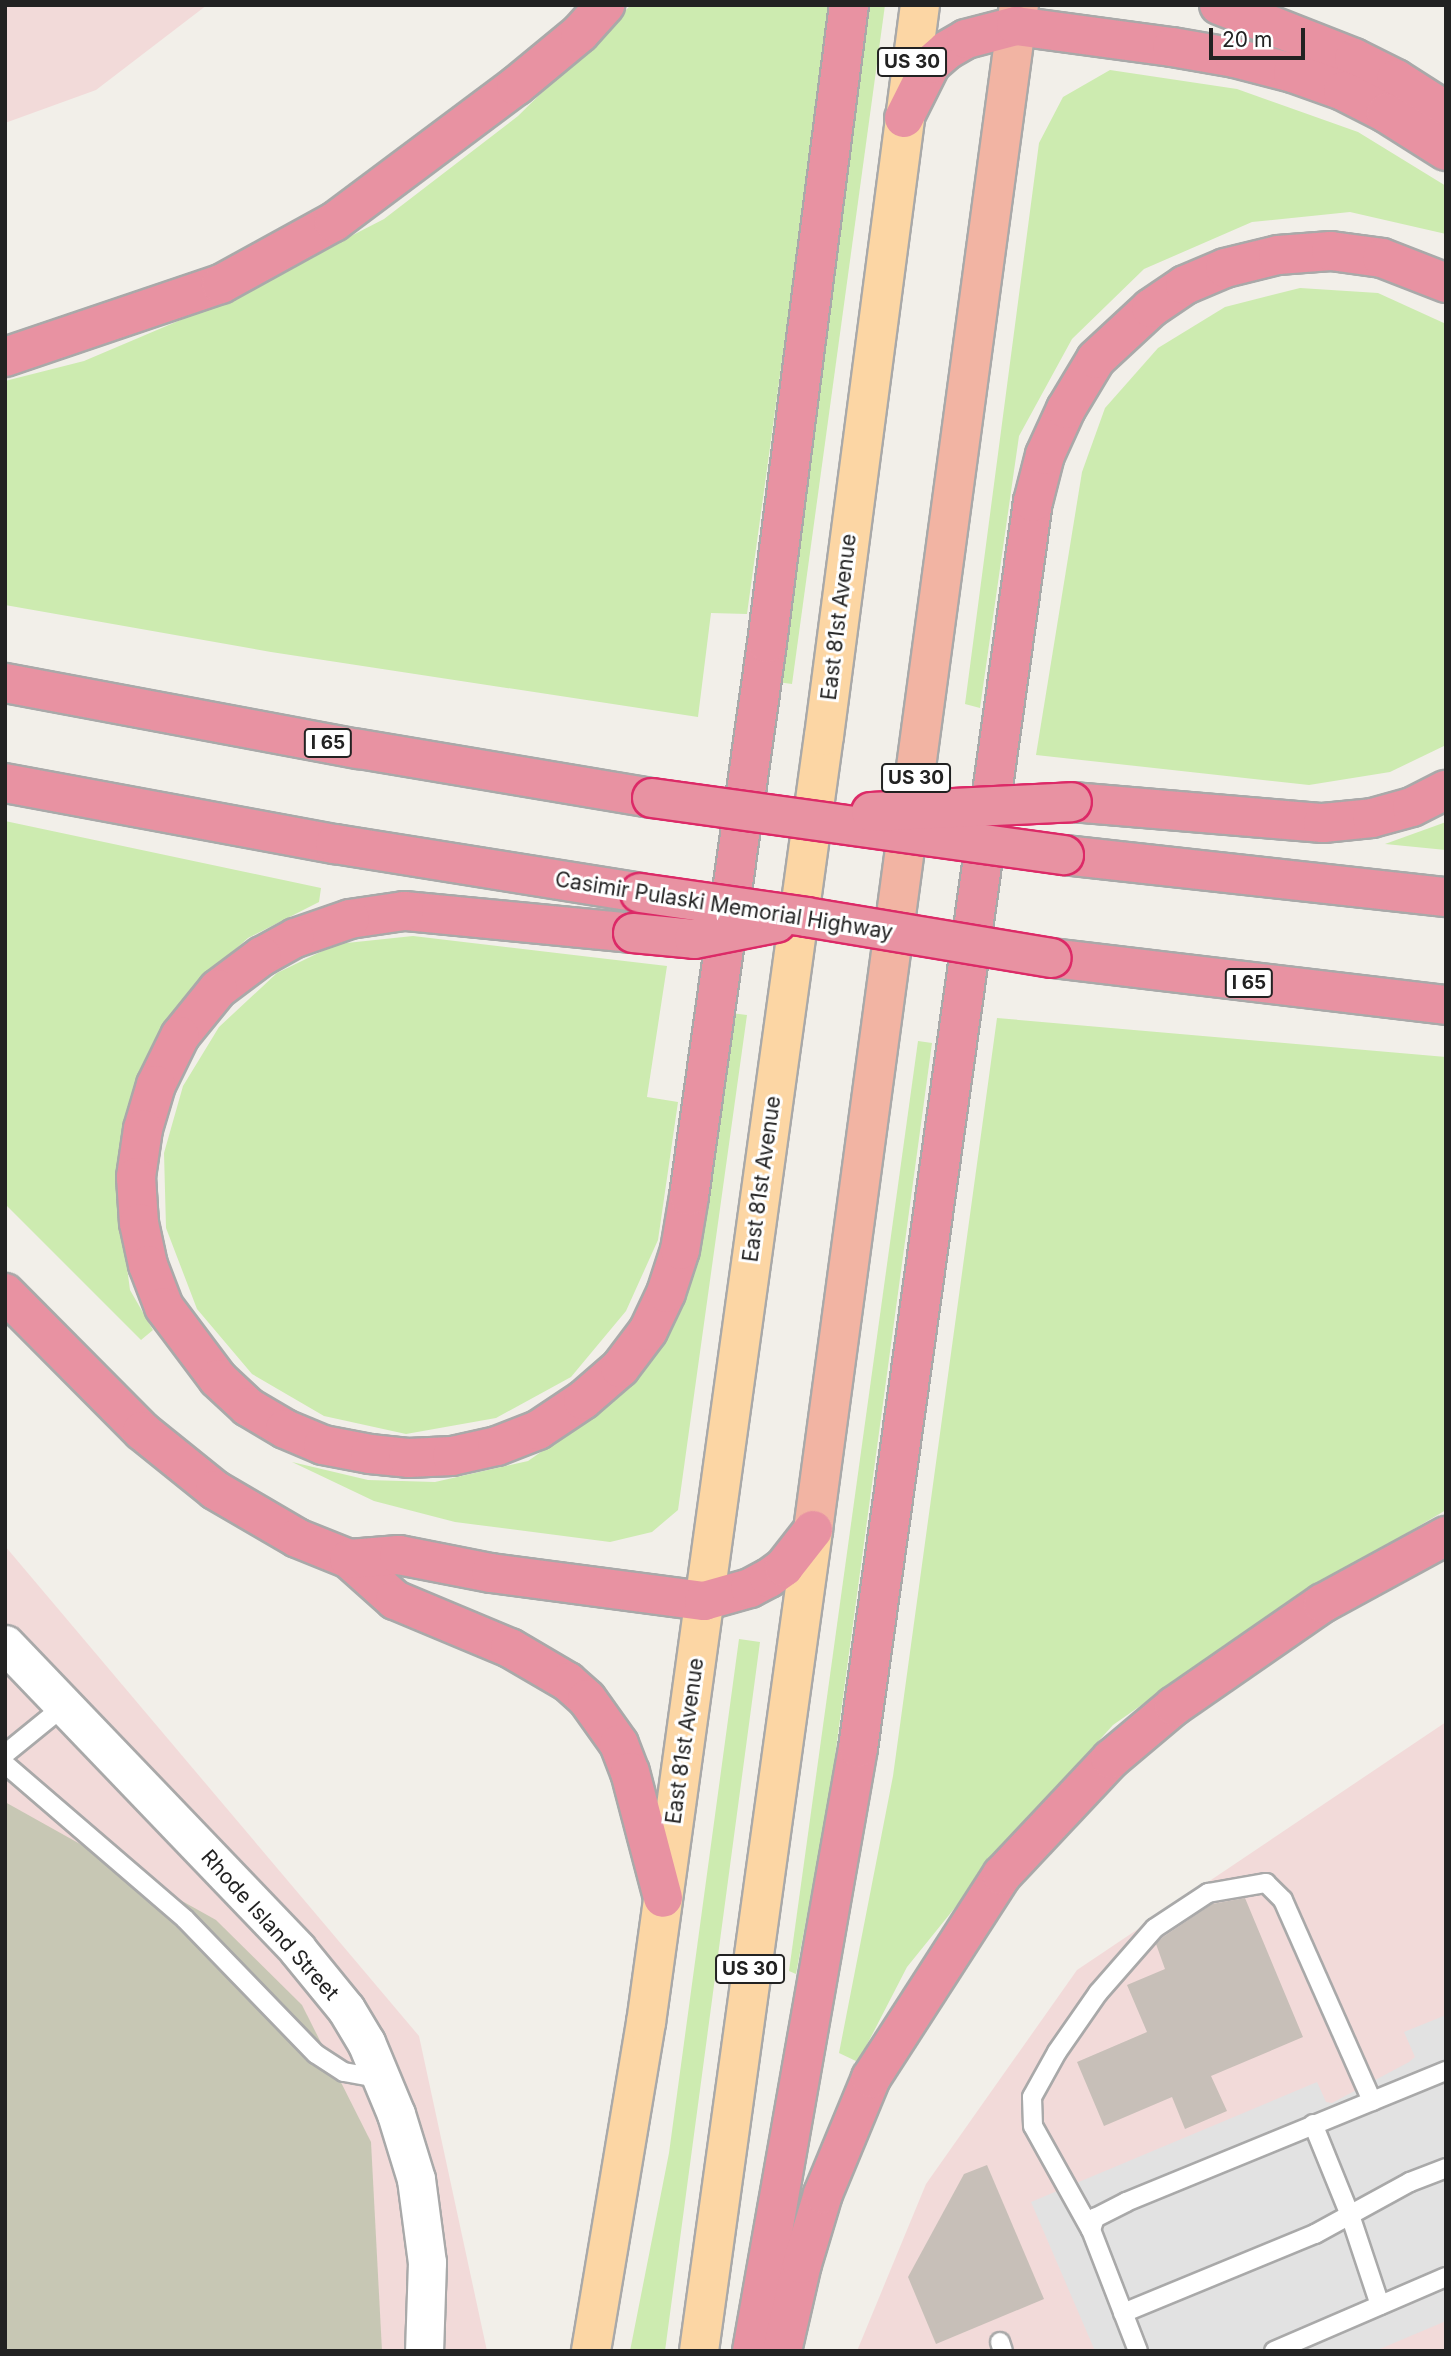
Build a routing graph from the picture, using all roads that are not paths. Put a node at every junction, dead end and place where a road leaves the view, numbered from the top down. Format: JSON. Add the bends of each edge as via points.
{"nodes":[{"id":1,"x":605,"y":5,"type":"edge"},
{"id":2,"x":849,"y":5,"type":"edge"},
{"id":3,"x":920,"y":5,"type":"edge"},
{"id":4,"x":1219,"y":5,"type":"edge"},
{"id":5,"x":1018,"y":15,"type":"edge"},
{"id":6,"x":1446,"y":111,"type":"edge"},
{"id":7,"x":904,"y":118,"type":"junction"},
{"id":8,"x":1446,"y":151,"type":"edge"},
{"id":9,"x":1446,"y":283,"type":"edge"},
{"id":10,"x":5,"y":357,"type":"edge"},
{"id":11,"x":5,"y":683,"type":"edge"},
{"id":12,"x":5,"y":783,"type":"edge"},
{"id":13,"x":1446,"y":790,"type":"edge"},
{"id":14,"x":773,"y":817,"type":"junction"},
{"id":15,"x":1446,"y":897,"type":"edge"},
{"id":16,"x":806,"y":917,"type":"junction"},
{"id":17,"x":1446,"y":1005,"type":"edge"},
{"id":18,"x":5,"y":1293,"type":"edge"},
{"id":19,"x":813,"y":1530,"type":"junction"},
{"id":20,"x":1446,"y":1536,"type":"edge"},
{"id":21,"x":349,"y":1559,"type":"junction"},
{"id":22,"x":704,"y":1601,"type":"junction"},
{"id":23,"x":5,"y":1644,"type":"edge"},
{"id":24,"x":64,"y":1706,"type":"junction"},
{"id":25,"x":5,"y":1754,"type":"edge"},
{"id":26,"x":5,"y":1764,"type":"edge"},
{"id":27,"x":663,"y":1898,"type":"junction"},
{"id":28,"x":1446,"y":2071,"type":"edge"},
{"id":29,"x":384,"y":2080,"type":"junction"},
{"id":30,"x":1372,"y":2101,"type":"junction"},
{"id":31,"x":1313,"y":2124,"type":"junction"},
{"id":32,"x":1446,"y":2168,"type":"edge"},
{"id":33,"x":1350,"y":2215,"type":"junction"},
{"id":34,"x":1091,"y":2230,"type":"junction"},
{"id":35,"x":1446,"y":2277,"type":"edge"},
{"id":36,"x":1380,"y":2305,"type":"junction"},
{"id":37,"x":1124,"y":2313,"type":"junction"},
{"id":38,"x":424,"y":2351,"type":"edge"},
{"id":39,"x":591,"y":2351,"type":"edge"},
{"id":40,"x":698,"y":2351,"type":"edge"},
{"id":41,"x":752,"y":2351,"type":"edge"},
{"id":42,"x":782,"y":2351,"type":"edge"},
{"id":43,"x":1138,"y":2351,"type":"edge"},
{"id":44,"x":1274,"y":2351,"type":"edge"}],
"edges":[{"from":1,"to":10,"type":"highway","via":[[580,33],[516,86],[334,222],[221,284]]},
{"from":2,"to":16,"type":"highway","bridge":true,"via":[[767,643],[690,1196],[680,1250],[648,1331],[620,1368],[538,1430],[452,1456],[408,1458],[323,1444],[285,1429],[248,1406],[218,1379],[164,1307],[148,1265],[138,1212],[136,1177],[143,1129],[156,1085],[180,1036],[218,989],[262,956],[295,938],[350,919],[404,911],[694,939]]},
{"from":3,"to":7,"type":"main road","name":"East 81st Avenue","number":"US 30"},
{"from":4,"to":6,"type":"highway","via":[[1354,58]]},
{"from":5,"to":7,"type":"highway","via":[[966,39],[931,64]]},
{"from":5,"to":8,"type":"highway","via":[[1293,73],[1387,113]]},
{"from":5,"to":19,"type":"highway","number":"US 30"},
{"from":7,"to":22,"type":"main road","name":"East 81st Avenue","number":"US 30"},
{"from":9,"to":41,"type":"highway","via":[[1382,258],[1331,251],[1278,255],[1225,268],[1185,285],[1151,308],[1096,359],[1045,456],[1033,502],[858,1748]]},
{"from":11,"to":14,"type":"highway","number":"I 65","bridge":true,"via":[[346,747]]},
{"from":12,"to":16,"type":"highway","name":"Casimir Pulaski Memorial Highway","number":"I 65","bridge":true,"via":[[309,840]]},
{"from":13,"to":14,"type":"highway","bridge":true,"via":[[1412,807],[1372,818],[1323,823],[1072,802]]},
{"from":14,"to":15,"type":"highway","number":"I 65","bridge":true},
{"from":16,"to":17,"type":"highway","name":"Casimir Pulaski Memorial Highway","number":"I 65","bridge":true,"via":[[1052,958]]},
{"from":18,"to":21,"type":"highway","via":[[186,1469],[270,1523]]},
{"from":19,"to":22,"type":"highway","via":[[784,1567],[769,1578]]},
{"from":19,"to":40,"type":"main road","number":"US 30"},
{"from":20,"to":42,"type":"highway","via":[[1323,1603],[1174,1706],[1111,1759],[1002,1875],[871,2078],[823,2194]]},
{"from":21,"to":22,"type":"highway","via":[[399,1555],[491,1573]]},
{"from":21,"to":27,"type":"highway","via":[[395,1600],[531,1658],[587,1699],[619,1744],[630,1772]]},
{"from":22,"to":27,"type":"main road","name":"East 81st Avenue","number":"US 30"},
{"from":23,"to":24,"type":"street","name":"Rhode Island Street"},
{"from":24,"to":25,"type":"lane"},
{"from":24,"to":29,"type":"street","name":"Rhode Island Street","via":[[322,1978],[366,2042]]},
{"from":26,"to":29,"type":"lane","via":[[185,1919],[316,2054],[344,2072]]},
{"from":27,"to":39,"type":"main road","name":"East 81st Avenue","number":"US 30","via":[[631,2130]]},
{"from":28,"to":30,"type":"lane"},
{"from":29,"to":38,"type":"street","name":"Rhode Island Street","via":[[407,2143],[422,2218]]},
{"from":30,"to":31,"type":"lane"},
{"from":30,"to":34,"type":"lane","via":[[1283,1900],[1266,1883],[1208,1894],[1155,1928],[1098,1993],[1032,2097],[1033,2126]]},
{"from":31,"to":33,"type":"lane"},
{"from":31,"to":34,"type":"lane","via":[[1126,2202],[1096,2218]]},
{"from":32,"to":33,"type":"lane"},
{"from":33,"to":36,"type":"lane"},
{"from":33,"to":37,"type":"lane","via":[[1315,2234]]},
{"from":34,"to":37,"type":"lane"},
{"from":35,"to":36,"type":"lane"},
{"from":36,"to":44,"type":"lane"},
{"from":37,"to":43,"type":"lane"}]}
